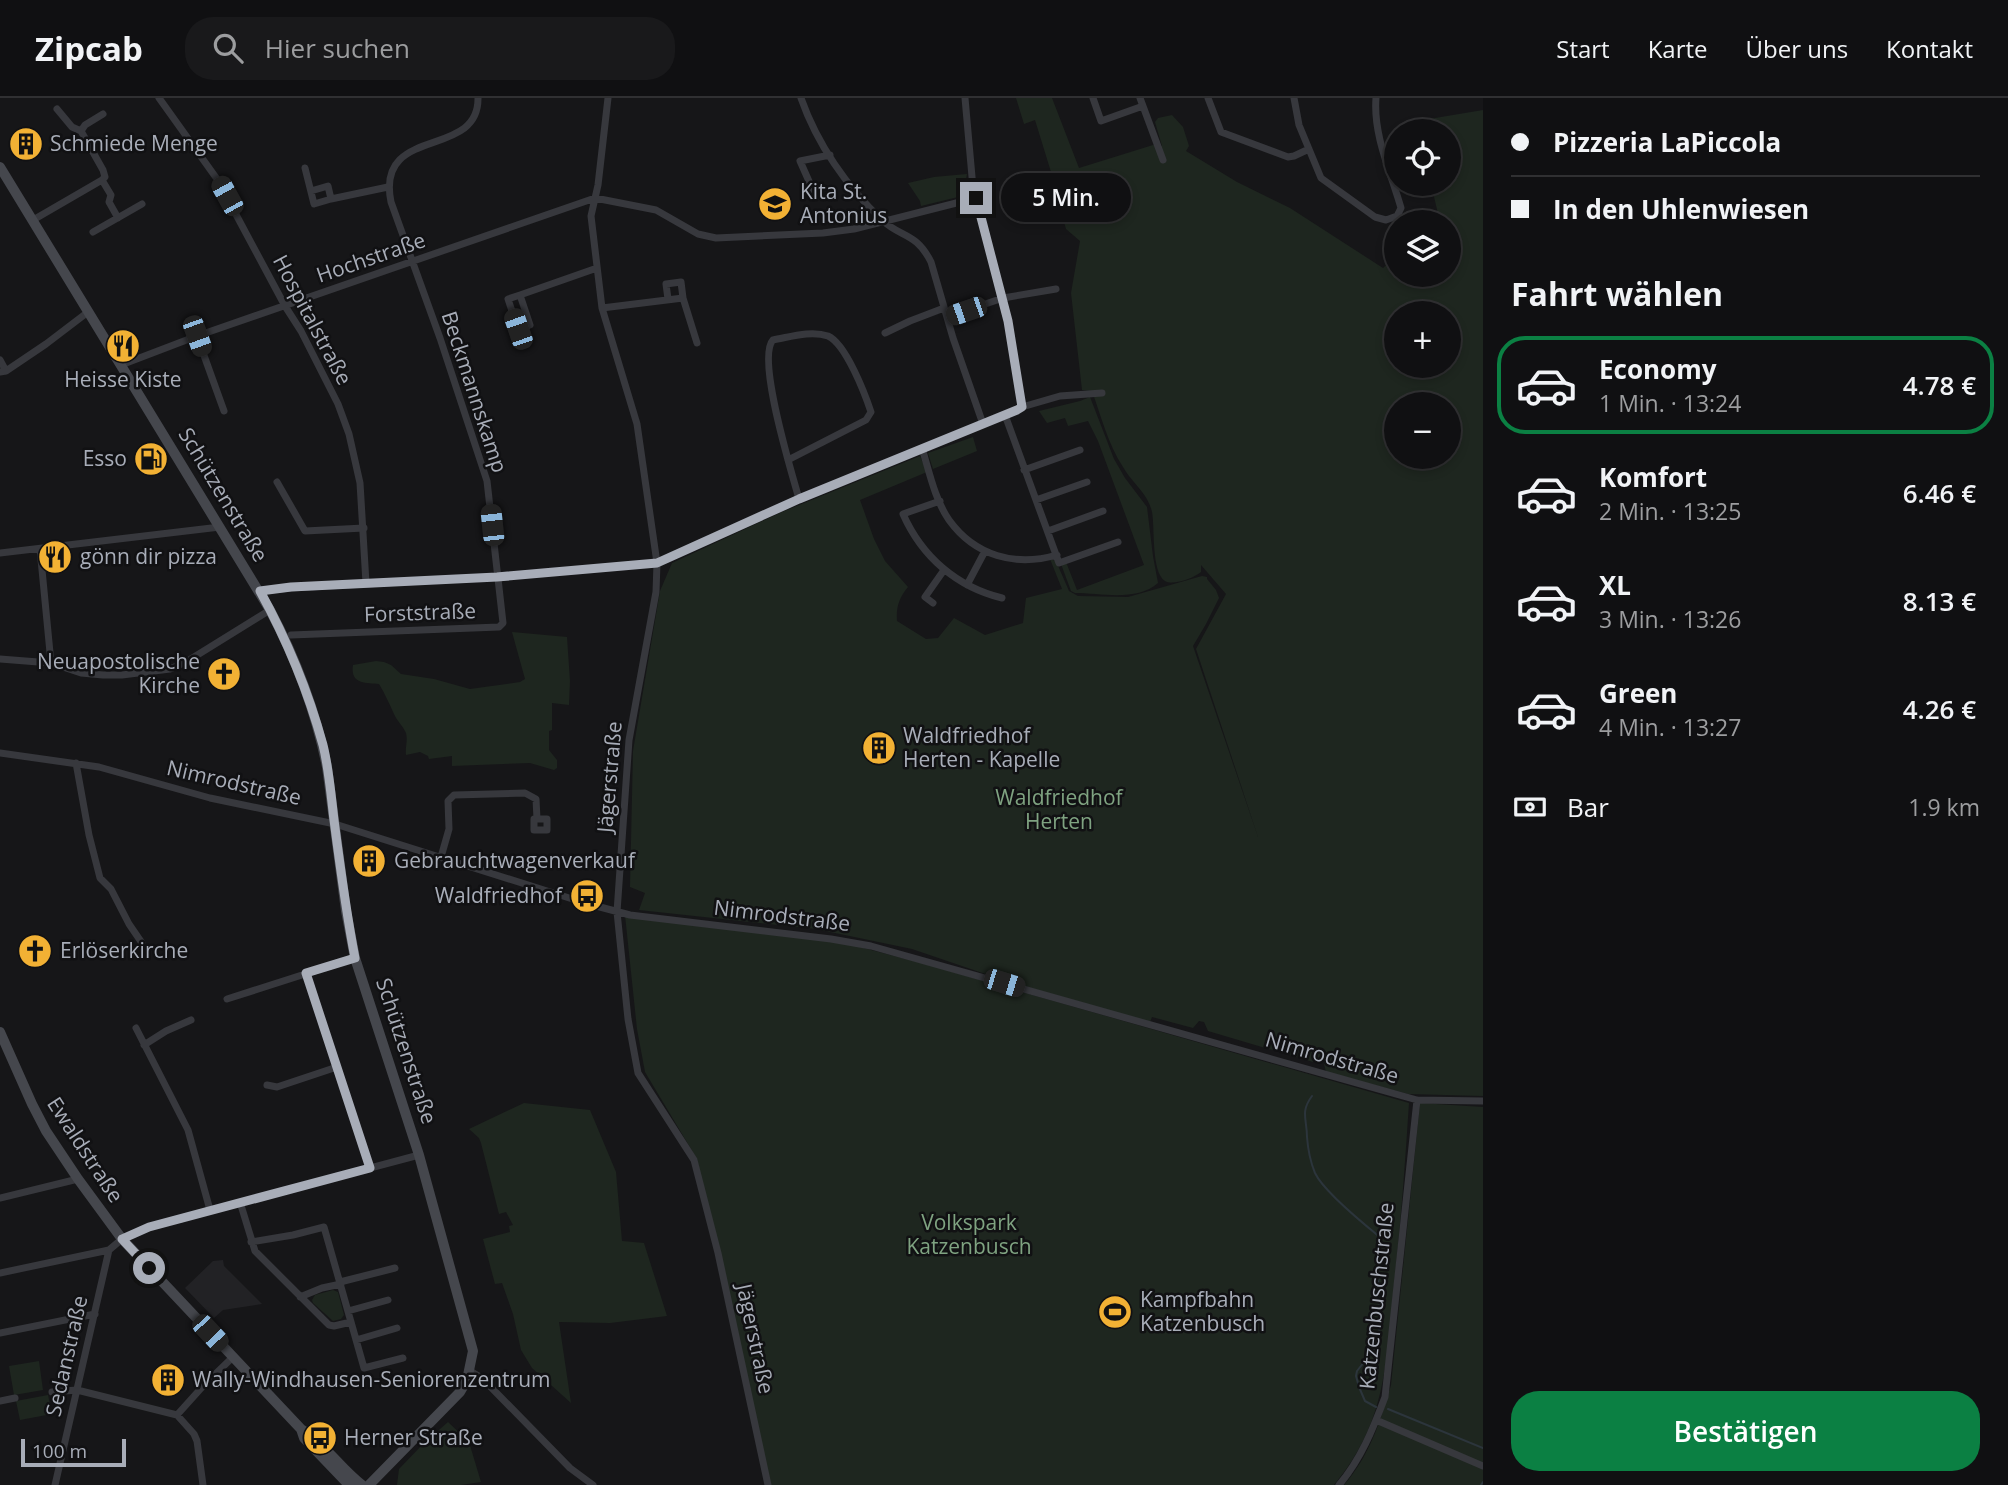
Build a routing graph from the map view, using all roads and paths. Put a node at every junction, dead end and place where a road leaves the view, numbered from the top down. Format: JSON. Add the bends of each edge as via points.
{"nodes":[{"id":1,"x":159,"y":98,"type":"edge"},
{"id":2,"x":478,"y":98,"type":"edge"},
{"id":3,"x":608,"y":98,"type":"edge"},
{"id":4,"x":801,"y":98,"type":"edge"},
{"id":5,"x":965,"y":98,"type":"edge"},
{"id":6,"x":1093,"y":98,"type":"edge"},
{"id":7,"x":1208,"y":98,"type":"edge"},
{"id":8,"x":1294,"y":98,"type":"edge"},
{"id":9,"x":1376,"y":98,"type":"edge"},
{"id":10,"x":1142,"y":102,"type":"edge"},
{"id":11,"x":57,"y":109,"type":"dead end"},
{"id":12,"x":103,"y":114,"type":"dead end"},
{"id":13,"x":81,"y":131,"type":"junction"},
{"id":14,"x":1309,"y":149,"type":"junction"},
{"id":15,"x":830,"y":155,"type":"junction"},
{"id":16,"x":1163,"y":160,"type":"dead end"},
{"id":17,"x":0,"y":167,"type":"edge"},
{"id":18,"x":305,"y":168,"type":"dead end"},
{"id":19,"x":102,"y":180,"type":"junction"},
{"id":20,"x":388,"y":187,"type":"junction"},
{"id":21,"x":311,"y":191,"type":"junction"},
{"id":22,"x":816,"y":197,"type":"dead end"},
{"id":23,"x":594,"y":198,"type":"junction"},
{"id":24,"x":976,"y":198,"type":"junction"},
{"id":25,"x":331,"y":199,"type":"junction"},
{"id":26,"x":142,"y":204,"type":"dead end"},
{"id":27,"x":118,"y":218,"type":"junction"},
{"id":28,"x":33,"y":220,"type":"junction"},
{"id":29,"x":884,"y":223,"type":"junction"},
{"id":30,"x":93,"y":232,"type":"dead end"},
{"id":31,"x":412,"y":262,"type":"junction"},
{"id":32,"x":597,"y":268,"type":"junction"},
{"id":33,"x":1056,"y":289,"type":"dead end"},
{"id":34,"x":520,"y":295,"type":"dead end"},
{"id":35,"x":683,"y":298,"type":"junction"},
{"id":36,"x":1003,"y":298,"type":"junction"},
{"id":37,"x":668,"y":299,"type":"junction"},
{"id":38,"x":285,"y":306,"type":"junction"},
{"id":39,"x":601,"y":308,"type":"junction"},
{"id":40,"x":944,"y":309,"type":"junction"},
{"id":41,"x":88,"y":312,"type":"junction"},
{"id":42,"x":947,"y":317,"type":"junction"},
{"id":43,"x":885,"y":333,"type":"dead end"},
{"id":44,"x":197,"y":336,"type":"junction"},
{"id":45,"x":697,"y":342,"type":"dead end"},
{"id":46,"x":0,"y":360,"type":"edge"},
{"id":47,"x":121,"y":365,"type":"junction"},
{"id":48,"x":3,"y":372,"type":"edge"},
{"id":49,"x":1102,"y":393,"type":"dead end"},
{"id":50,"x":1022,"y":407,"type":"junction"},
{"id":51,"x":224,"y":411,"type":"dead end"},
{"id":52,"x":1005,"y":415,"type":"junction"},
{"id":53,"x":983,"y":424,"type":"junction"},
{"id":54,"x":922,"y":448,"type":"junction"},
{"id":55,"x":1080,"y":450,"type":"dead end"},
{"id":56,"x":788,"y":460,"type":"junction"},
{"id":57,"x":1024,"y":470,"type":"junction"},
{"id":58,"x":278,"y":482,"type":"dead end"},
{"id":59,"x":1087,"y":482,"type":"dead end"},
{"id":60,"x":799,"y":499,"type":"junction"},
{"id":61,"x":1036,"y":500,"type":"junction"},
{"id":62,"x":940,"y":501,"type":"junction"},
{"id":63,"x":1103,"y":511,"type":"dead end"},
{"id":64,"x":220,"y":527,"type":"junction"},
{"id":65,"x":364,"y":528,"type":"junction"},
{"id":66,"x":1048,"y":531,"type":"junction"},
{"id":67,"x":1118,"y":542,"type":"dead end"},
{"id":68,"x":40,"y":549,"type":"junction"},
{"id":69,"x":985,"y":551,"type":"junction"},
{"id":70,"x":0,"y":554,"type":"edge"},
{"id":71,"x":1057,"y":555,"type":"junction"},
{"id":72,"x":657,"y":563,"type":"junction"},
{"id":73,"x":944,"y":570,"type":"junction"},
{"id":74,"x":497,"y":577,"type":"junction"},
{"id":75,"x":366,"y":583,"type":"junction"},
{"id":76,"x":967,"y":585,"type":"junction"},
{"id":77,"x":260,"y":591,"type":"junction"},
{"id":78,"x":1002,"y":598,"type":"dead end"},
{"id":79,"x":933,"y":603,"type":"dead end"},
{"id":80,"x":270,"y":610,"type":"junction"},
{"id":81,"x":291,"y":635,"type":"dead end"},
{"id":82,"x":0,"y":659,"type":"edge"},
{"id":83,"x":51,"y":663,"type":"junction"},
{"id":84,"x":0,"y":753,"type":"edge"},
{"id":85,"x":76,"y":763,"type":"junction"},
{"id":86,"x":537,"y":819,"type":"dead end"},
{"id":87,"x":335,"y":824,"type":"junction"},
{"id":88,"x":440,"y":857,"type":"junction"},
{"id":89,"x":617,"y":912,"type":"junction"},
{"id":90,"x":142,"y":943,"type":"dead end"},
{"id":91,"x":355,"y":958,"type":"junction"},
{"id":92,"x":306,"y":973,"type":"junction"},
{"id":93,"x":227,"y":999,"type":"dead end"},
{"id":94,"x":191,"y":1020,"type":"dead end"},
{"id":95,"x":136,"y":1028,"type":"dead end"},
{"id":96,"x":0,"y":1032,"type":"edge"},
{"id":97,"x":144,"y":1045,"type":"junction"},
{"id":98,"x":337,"y":1067,"type":"junction"},
{"id":99,"x":267,"y":1084,"type":"dead end"},
{"id":100,"x":1417,"y":1100,"type":"junction"},
{"id":101,"x":1483,"y":1101,"type":"edge"},
{"id":102,"x":419,"y":1155,"type":"junction"},
{"id":103,"x":370,"y":1168,"type":"junction"},
{"id":104,"x":78,"y":1179,"type":"junction"},
{"id":105,"x":0,"y":1198,"type":"edge"},
{"id":106,"x":240,"y":1202,"type":"junction"},
{"id":107,"x":211,"y":1210,"type":"junction"},
{"id":108,"x":122,"y":1239,"type":"junction"},
{"id":109,"x":251,"y":1242,"type":"junction"},
{"id":110,"x":109,"y":1250,"type":"junction"},
{"id":111,"x":395,"y":1268,"type":"dead end"},
{"id":112,"x":0,"y":1273,"type":"edge"},
{"id":113,"x":341,"y":1283,"type":"junction"},
{"id":114,"x":300,"y":1297,"type":"junction"},
{"id":115,"x":388,"y":1300,"type":"dead end"},
{"id":116,"x":348,"y":1311,"type":"junction"},
{"id":117,"x":95,"y":1314,"type":"junction"},
{"id":118,"x":351,"y":1322,"type":"junction"},
{"id":119,"x":397,"y":1328,"type":"dead end"},
{"id":120,"x":0,"y":1333,"type":"edge"},
{"id":121,"x":356,"y":1340,"type":"junction"},
{"id":122,"x":233,"y":1357,"type":"junction"},
{"id":123,"x":403,"y":1358,"type":"dead end"},
{"id":124,"x":470,"y":1371,"type":"junction"},
{"id":125,"x":77,"y":1390,"type":"junction"},
{"id":126,"x":52,"y":1392,"type":"dead end"},
{"id":127,"x":15,"y":1398,"type":"dead end"},
{"id":128,"x":0,"y":1401,"type":"edge"},
{"id":129,"x":177,"y":1415,"type":"junction"},
{"id":130,"x":1376,"y":1420,"type":"junction"},
{"id":131,"x":301,"y":1429,"type":"junction"},
{"id":132,"x":1483,"y":1466,"type":"edge"},
{"id":133,"x":55,"y":1485,"type":"edge"},
{"id":134,"x":203,"y":1485,"type":"edge"},
{"id":135,"x":349,"y":1485,"type":"edge"},
{"id":136,"x":362,"y":1485,"type":"edge"},
{"id":137,"x":369,"y":1485,"type":"edge"},
{"id":138,"x":593,"y":1485,"type":"edge"},
{"id":139,"x":768,"y":1485,"type":"edge"},
{"id":140,"x":1339,"y":1485,"type":"edge"}],
"edges":[{"from":1,"to":38,"type":"street","name":"Hospitalstraße","via":[[217,179]]},
{"from":2,"to":20,"type":"street","via":[[476,113],[462,131],[406,154],[391,170]]},
{"from":3,"to":23,"type":"street","name":"Jägerstraße"},
{"from":4,"to":15,"type":"street"},
{"from":5,"to":24,"type":"street"},
{"from":6,"to":10,"type":"street","via":[[1101,121]]},
{"from":7,"to":14,"type":"street","via":[[1221,132],[1288,157]]},
{"from":8,"to":14,"type":"street"},
{"from":9,"to":14,"type":"street","via":[[1385,162],[1401,208],[1397,216],[1375,217],[1321,178]]},
{"from":10,"to":16,"type":"street"},
{"from":11,"to":13,"type":"street"},
{"from":12,"to":13,"type":"street"},
{"from":13,"to":19,"type":"street","via":[[103,170]]},
{"from":15,"to":22,"type":"street","via":[[800,161]]},
{"from":15,"to":29,"type":"street"},
{"from":17,"to":28,"type":"main road","name":"Schützenstraße"},
{"from":18,"to":21,"type":"street"},
{"from":19,"to":27,"type":"street"},
{"from":19,"to":28,"type":"street"},
{"from":20,"to":25,"type":"street"},
{"from":20,"to":31,"type":"street","name":"Beckmannskamp"},
{"from":21,"to":25,"type":"street","via":[[314,204]]},
{"from":21,"to":25,"type":"street","via":[[328,186]]},
{"from":23,"to":29,"type":"street","via":[[656,210],[698,234],[716,238],[823,233]]},
{"from":23,"to":31,"type":"street","name":"Hochstraße"},
{"from":23,"to":32,"type":"street","name":"Jägerstraße","via":[[591,216]]},
{"from":24,"to":29,"type":"street"},
{"from":24,"to":36,"type":"street"},
{"from":26,"to":27,"type":"street"},
{"from":27,"to":30,"type":"street"},
{"from":28,"to":41,"type":"main road","name":"Schützenstraße"},
{"from":29,"to":40,"type":"street","via":[[909,236],[926,252]]},
{"from":31,"to":38,"type":"street","name":"Hochstraße"},
{"from":31,"to":74,"type":"street","name":"Beckmannskamp","via":[[486,481]]},
{"from":32,"to":34,"type":"street"},
{"from":32,"to":39,"type":"street","name":"Jägerstraße"},
{"from":33,"to":36,"type":"street"},
{"from":35,"to":37,"type":"street"},
{"from":35,"to":37,"type":"street","via":[[681,282],[666,284]]},
{"from":35,"to":45,"type":"street"},
{"from":36,"to":42,"type":"street"},
{"from":36,"to":50,"type":"street"},
{"from":37,"to":39,"type":"street"},
{"from":38,"to":44,"type":"street","name":"Hochstraße"},
{"from":38,"to":65,"type":"street","name":"Hospitalstraße","via":[[338,404],[360,482]]},
{"from":39,"to":72,"type":"street","name":"Jägerstraße","via":[[637,424]]},
{"from":40,"to":42,"type":"street"},
{"from":40,"to":43,"type":"street"},
{"from":41,"to":47,"type":"main road","name":"Schützenstraße"},
{"from":41,"to":48,"type":"street"},
{"from":42,"to":53,"type":"street"},
{"from":44,"to":47,"type":"street","name":"Hochstraße"},
{"from":44,"to":51,"type":"street"},
{"from":46,"to":48,"type":"street"},
{"from":47,"to":64,"type":"main road","name":"Schützenstraße"},
{"from":49,"to":50,"type":"street","via":[[1060,396]]},
{"from":50,"to":52,"type":"street"},
{"from":52,"to":53,"type":"street"},
{"from":52,"to":57,"type":"street"},
{"from":53,"to":54,"type":"street"},
{"from":54,"to":60,"type":"street"},
{"from":54,"to":62,"type":"street"},
{"from":55,"to":57,"type":"street"},
{"from":56,"to":56,"type":"street","via":[[770,377],[769,344],[808,334],[827,336],[851,364],[871,412],[866,420]]},
{"from":56,"to":60,"type":"street"},
{"from":57,"to":61,"type":"street"},
{"from":58,"to":65,"type":"street","via":[[304,531]]},
{"from":59,"to":61,"type":"street"},
{"from":60,"to":72,"type":"street"},
{"from":61,"to":66,"type":"street"},
{"from":62,"to":69,"type":"street","via":[[962,535]]},
{"from":62,"to":73,"type":"street","via":[[903,514],[922,547]]},
{"from":63,"to":66,"type":"street"},
{"from":64,"to":68,"type":"street"},
{"from":64,"to":77,"type":"main road","name":"Schützenstraße"},
{"from":65,"to":75,"type":"street","name":"Hospitalstraße"},
{"from":66,"to":71,"type":"street"},
{"from":67,"to":71,"type":"street","via":[[1059,563]]},
{"from":68,"to":70,"type":"street"},
{"from":68,"to":83,"type":"street"},
{"from":69,"to":71,"type":"street","via":[[1014,560]]},
{"from":69,"to":76,"type":"street"},
{"from":72,"to":74,"type":"street"},
{"from":72,"to":89,"type":"street","name":"Jägerstraße","via":[[656,592],[629,740]]},
{"from":73,"to":76,"type":"street"},
{"from":73,"to":79,"type":"street","via":[[925,597]]},
{"from":74,"to":75,"type":"street"},
{"from":74,"to":81,"type":"street","name":"Forststraße","via":[[503,623],[499,627]]},
{"from":75,"to":77,"type":"street"},
{"from":76,"to":78,"type":"street"},
{"from":77,"to":80,"type":"main road","name":"Schützenstraße"},
{"from":80,"to":83,"type":"street","via":[[170,669],[103,675]]},
{"from":80,"to":87,"type":"main road","name":"Schützenstraße","via":[[315,721]]},
{"from":82,"to":83,"type":"street"},
{"from":84,"to":85,"type":"street","name":"Nimrodstraße"},
{"from":85,"to":87,"type":"street","name":"Nimrodstraße","via":[[200,796]]},
{"from":85,"to":90,"type":"street","via":[[100,878]]},
{"from":86,"to":88,"type":"street","via":[[536,799],[525,793],[454,795],[448,802],[449,829]]},
{"from":87,"to":88,"type":"street","name":"Nimrodstraße"},
{"from":87,"to":91,"type":"main road","name":"Schützenstraße"},
{"from":88,"to":89,"type":"street","name":"Nimrodstraße"},
{"from":89,"to":100,"type":"street","name":"Nimrodstraße","via":[[871,946]]},
{"from":89,"to":139,"type":"street","name":"Jägerstraße","via":[[638,1073],[694,1160]]},
{"from":91,"to":92,"type":"street"},
{"from":91,"to":102,"type":"main road","name":"Schützenstraße"},
{"from":92,"to":93,"type":"street"},
{"from":92,"to":98,"type":"street"},
{"from":94,"to":97,"type":"street"},
{"from":95,"to":97,"type":"street"},
{"from":96,"to":104,"type":"main road","name":"Ewaldstraße","via":[[46,1131]]},
{"from":97,"to":107,"type":"street","via":[[188,1130]]},
{"from":98,"to":99,"type":"street","via":[[277,1087]]},
{"from":98,"to":103,"type":"street"},
{"from":100,"to":101,"type":"street","name":"Nimrodstraße"},
{"from":100,"to":130,"type":"street","name":"Katzenbuschstraße","via":[[1385,1397]]},
{"from":102,"to":103,"type":"street"},
{"from":102,"to":124,"type":"main road","name":"Schützenstraße","via":[[471,1339]]},
{"from":103,"to":106,"type":"street"},
{"from":104,"to":105,"type":"street"},
{"from":104,"to":108,"type":"main road","name":"Ewaldstraße"},
{"from":106,"to":107,"type":"street"},
{"from":106,"to":109,"type":"street"},
{"from":107,"to":108,"type":"street"},
{"from":108,"to":110,"type":"street"},
{"from":108,"to":122,"type":"main road","name":"Ewaldstraße"},
{"from":109,"to":113,"type":"street","via":[[324,1227]]},
{"from":109,"to":114,"type":"street"},
{"from":110,"to":112,"type":"street"},
{"from":110,"to":117,"type":"street","name":"Sedanstraße"},
{"from":111,"to":113,"type":"street"},
{"from":113,"to":114,"type":"street"},
{"from":113,"to":116,"type":"street"},
{"from":114,"to":118,"type":"street","via":[[329,1325]]},
{"from":115,"to":116,"type":"street"},
{"from":116,"to":118,"type":"street"},
{"from":117,"to":120,"type":"street"},
{"from":117,"to":125,"type":"street","name":"Sedanstraße"},
{"from":118,"to":121,"type":"street"},
{"from":119,"to":121,"type":"street"},
{"from":121,"to":123,"type":"street","via":[[364,1368]]},
{"from":122,"to":129,"type":"street"},
{"from":122,"to":131,"type":"main road","name":"Ewaldstraße"},
{"from":124,"to":137,"type":"main road","via":[[455,1398]]},
{"from":124,"to":138,"type":"street"},
{"from":125,"to":126,"type":"street"},
{"from":125,"to":129,"type":"street"},
{"from":125,"to":133,"type":"street","name":"Sedanstraße"},
{"from":127,"to":128,"type":"street"},
{"from":129,"to":134,"type":"street","via":[[197,1441]]},
{"from":130,"to":132,"type":"street"},
{"from":130,"to":140,"type":"street","name":"Katzenbuschstraße","via":[[1354,1466]]},
{"from":131,"to":135,"type":"main road","name":"Ewaldstraße","via":[[304,1438]]},
{"from":131,"to":136,"type":"main road","name":"Ewaldstraße"}]}
